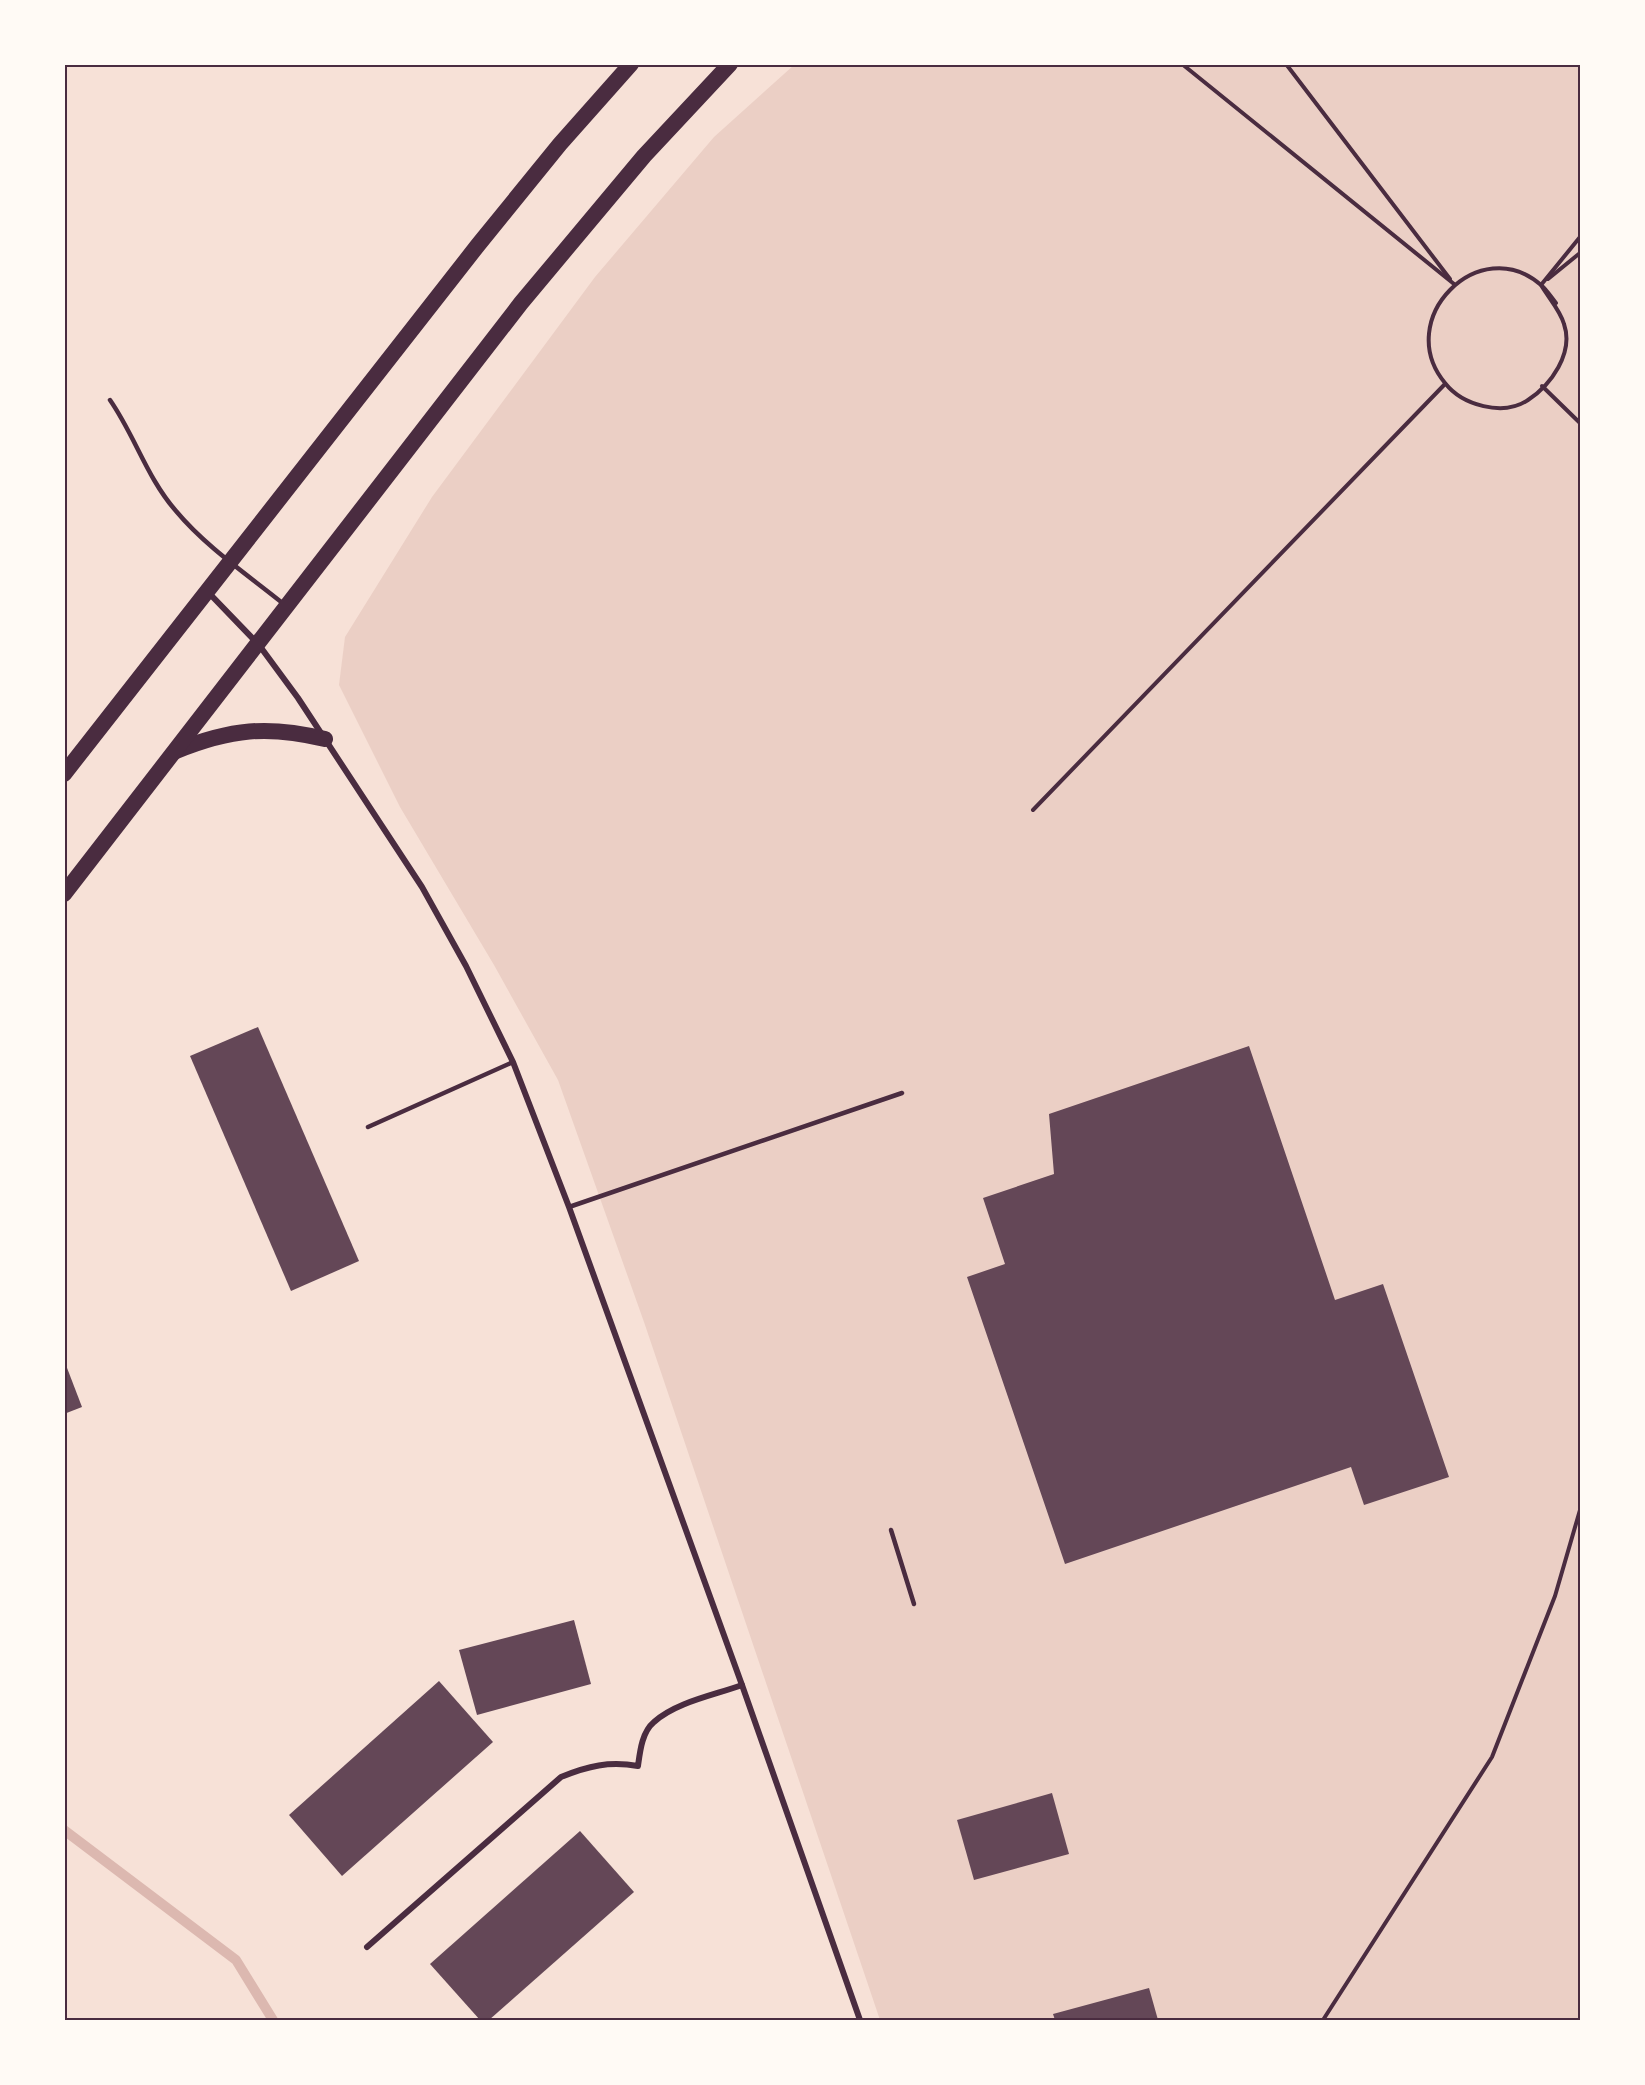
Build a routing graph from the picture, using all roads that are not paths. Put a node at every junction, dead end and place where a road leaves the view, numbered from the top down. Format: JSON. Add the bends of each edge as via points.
{"nodes":[{"id":1,"x":631,"y":64,"type":"edge"},
{"id":2,"x":730,"y":64,"type":"edge"},
{"id":3,"x":110,"y":400,"type":"dead end"},
{"id":4,"x":231,"y":561,"type":"junction"},
{"id":5,"x":207,"y":591,"type":"junction"},
{"id":6,"x":288,"y":607,"type":"junction"},
{"id":7,"x":259,"y":645,"type":"junction"},
{"id":8,"x":325,"y":738,"type":"junction"},
{"id":9,"x":175,"y":752,"type":"junction"},
{"id":10,"x":64,"y":774,"type":"edge"},
{"id":11,"x":64,"y":894,"type":"edge"},
{"id":12,"x":513,"y":1062,"type":"junction"},
{"id":13,"x":902,"y":1093,"type":"dead end"},
{"id":14,"x":368,"y":1127,"type":"dead end"},
{"id":15,"x":569,"y":1207,"type":"junction"},
{"id":16,"x":891,"y":1530,"type":"dead end"},
{"id":17,"x":914,"y":1604,"type":"dead end"},
{"id":18,"x":742,"y":1685,"type":"junction"},
{"id":19,"x":367,"y":1947,"type":"dead end"},
{"id":20,"x":860,"y":2020,"type":"edge"}],
"edges":[{"from":1,"to":4,"type":"highway","via":[[478,245]]},
{"from":2,"to":6,"type":"highway","via":[[587,222]]},
{"from":3,"to":4,"type":"lane","via":[[153,480],[175,511]]},
{"from":4,"to":5,"type":"highway"},
{"from":4,"to":6,"type":"lane"},
{"from":5,"to":7,"type":"street"},
{"from":5,"to":10,"type":"highway"},
{"from":6,"to":7,"type":"highway"},
{"from":7,"to":8,"type":"street"},
{"from":7,"to":9,"type":"highway"},
{"from":8,"to":9,"type":"highway","via":[[282,730],[246,731]]},
{"from":8,"to":12,"type":"street","via":[[422,887]]},
{"from":9,"to":11,"type":"highway"},
{"from":12,"to":14,"type":"lane"},
{"from":12,"to":15,"type":"street"},
{"from":13,"to":15,"type":"lane"},
{"from":15,"to":18,"type":"street"},
{"from":16,"to":17,"type":"lane"},
{"from":18,"to":19,"type":"street","via":[[653,1722],[642,1741],[638,1766],[596,1764],[561,1777]]},
{"from":18,"to":20,"type":"street"}]}
